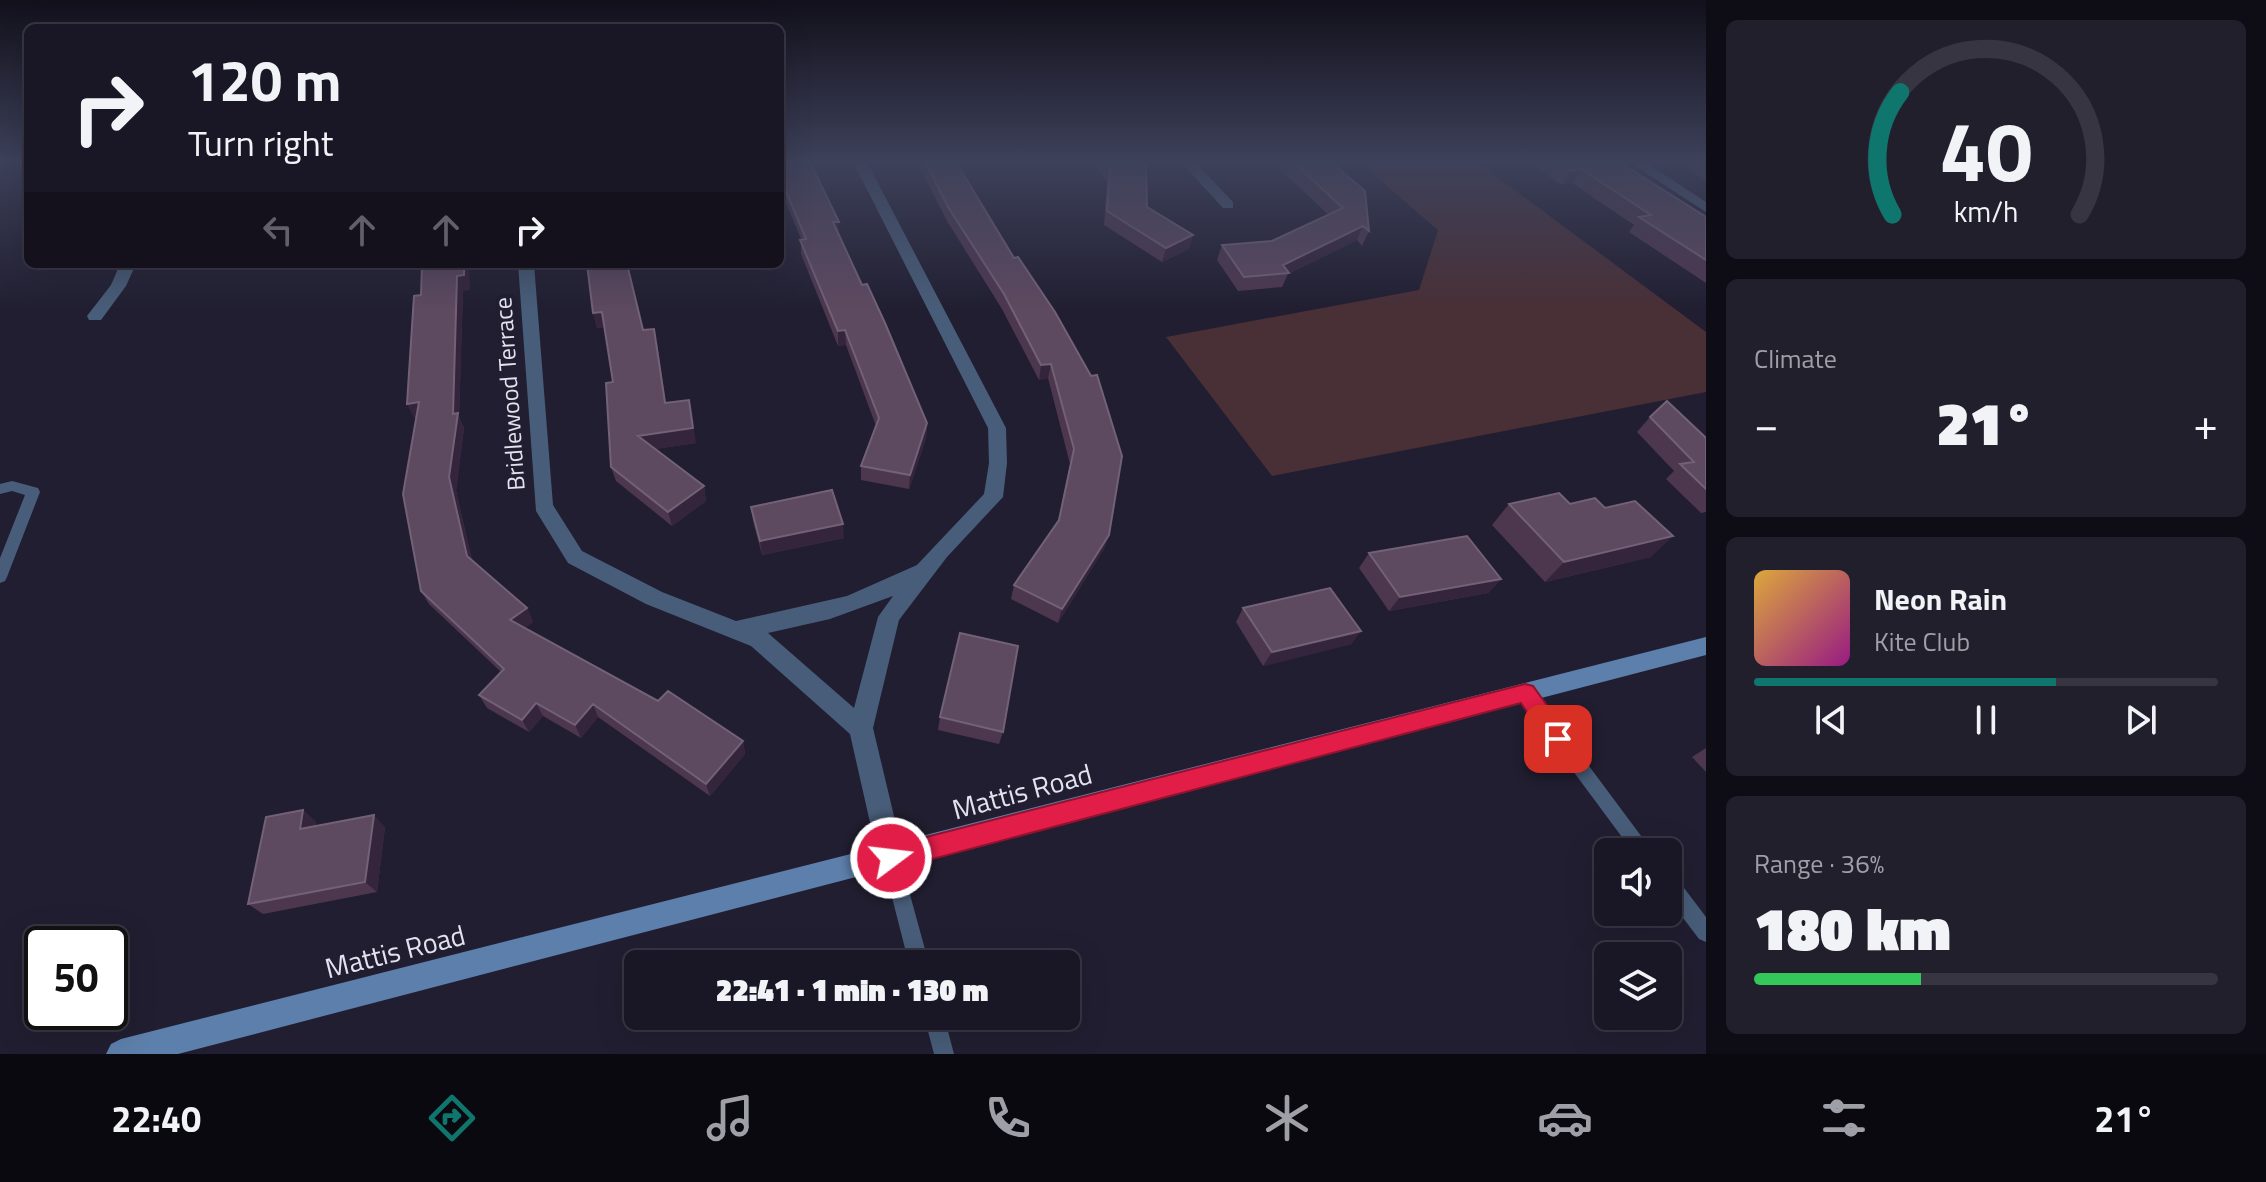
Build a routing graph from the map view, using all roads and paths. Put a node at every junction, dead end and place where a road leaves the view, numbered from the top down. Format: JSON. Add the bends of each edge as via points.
{"nodes":[{"id":1,"x":885,"y":211,"type":"edge"},
{"id":2,"x":126,"y":268,"type":"edge"},
{"id":3,"x":526,"y":268,"type":"edge"},
{"id":4,"x":95,"y":316,"type":"dead end"},
{"id":5,"x":0,"y":489,"type":"edge"},
{"id":6,"x":927,"y":568,"type":"junction"},
{"id":7,"x":0,"y":577,"type":"edge"},
{"id":8,"x":736,"y":630,"type":"junction"},
{"id":9,"x":1706,"y":646,"type":"edge"},
{"id":10,"x":1525,"y":693,"type":"junction"},
{"id":11,"x":861,"y":728,"type":"junction"},
{"id":12,"x":1634,"y":838,"type":"edge"},
{"id":13,"x":891,"y":858,"type":"junction"},
{"id":14,"x":1682,"y":901,"type":"edge"},
{"id":15,"x":1706,"y":932,"type":"edge"},
{"id":16,"x":915,"y":950,"type":"edge"},
{"id":17,"x":938,"y":1030,"type":"edge"},
{"id":18,"x":121,"y":1054,"type":"edge"},
{"id":19,"x":944,"y":1054,"type":"edge"}],
"edges":[{"from":1,"to":6,"type":"street","via":[[997,428],[993,497]]},
{"from":2,"to":4,"type":"street"},
{"from":3,"to":8,"type":"street","name":"Bridlewood Terrace","via":[[543,506],[575,557],[654,598]]},
{"from":5,"to":7,"type":"lane","via":[[12,486],[33,492]]},
{"from":6,"to":8,"type":"street","via":[[840,611]]},
{"from":6,"to":11,"type":"street","via":[[889,617]]},
{"from":8,"to":11,"type":"street","name":"Bridlewood Terrace","via":[[759,639]]},
{"from":9,"to":10,"type":"main road","name":"Mattis Road"},
{"from":10,"to":12,"type":"lane"},
{"from":10,"to":13,"type":"main road","name":"Mattis Road"},
{"from":11,"to":13,"type":"street"},
{"from":13,"to":16,"type":"lane"},
{"from":13,"to":18,"type":"main road","name":"Mattis Road"},
{"from":14,"to":15,"type":"lane"},
{"from":17,"to":19,"type":"lane"}]}
